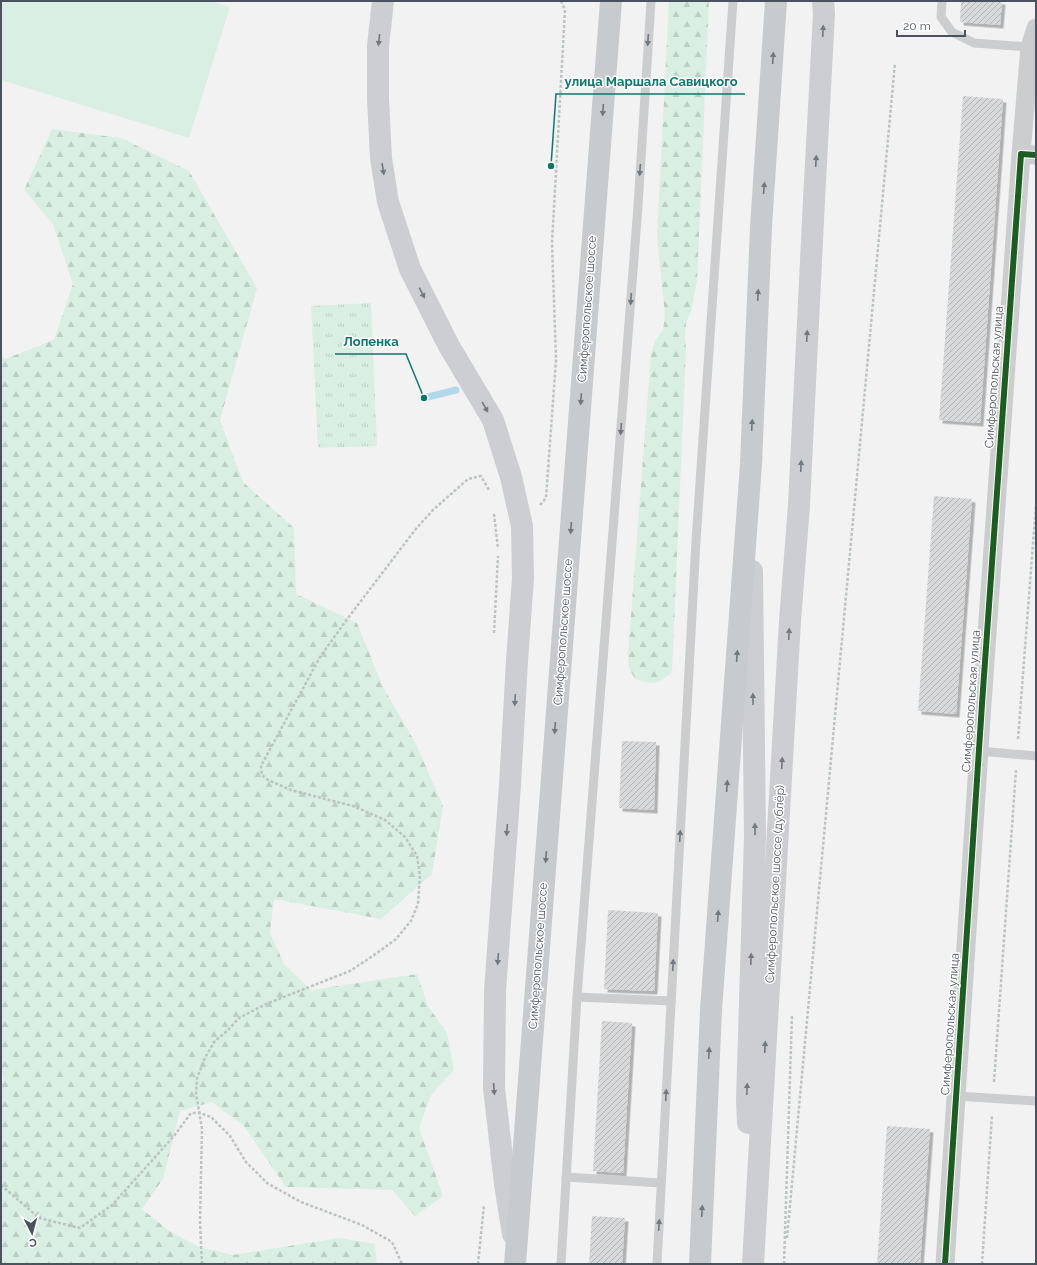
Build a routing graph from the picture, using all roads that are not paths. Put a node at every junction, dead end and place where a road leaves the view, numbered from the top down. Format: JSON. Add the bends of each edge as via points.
{"nodes":[{"id":1,"x":383,"y":1,"type":"edge"},
{"id":2,"x":611,"y":1,"type":"edge"},
{"id":3,"x":651,"y":1,"type":"edge"},
{"id":4,"x":733,"y":1,"type":"edge"},
{"id":5,"x":776,"y":1,"type":"edge"},
{"id":6,"x":823,"y":1,"type":"edge"},
{"id":7,"x":942,"y":1,"type":"edge"},
{"id":8,"x":1036,"y":28,"type":"edge"},
{"id":9,"x":1030,"y":47,"type":"junction"},
{"id":10,"x":1029,"y":154,"type":"edge"},
{"id":11,"x":751,"y":464,"type":"junction"},
{"id":12,"x":979,"y":751,"type":"junction"},
{"id":13,"x":1036,"y":756,"type":"edge"},
{"id":14,"x":577,"y":997,"type":"junction"},
{"id":15,"x":671,"y":1001,"type":"junction"},
{"id":16,"x":956,"y":1096,"type":"junction"},
{"id":17,"x":1036,"y":1102,"type":"edge"},
{"id":18,"x":566,"y":1176,"type":"junction"},
{"id":19,"x":661,"y":1183,"type":"junction"},
{"id":20,"x":755,"y":1226,"type":"junction"},
{"id":21,"x":515,"y":1256,"type":"edge"},
{"id":22,"x":561,"y":1264,"type":"edge"},
{"id":23,"x":657,"y":1264,"type":"edge"},
{"id":24,"x":700,"y":1264,"type":"edge"},
{"id":25,"x":753,"y":1264,"type":"edge"},
{"id":26,"x":945,"y":1264,"type":"edge"}],
"edges":[{"from":1,"to":21,"type":"main road","one_way":true,"bridge":true,"via":[[378,46],[378,99],[381,158],[388,202],[410,269],[449,346],[493,420],[511,477],[522,526],[524,578],[495,991],[494,1088]]},
{"from":2,"to":21,"type":"main road","name":"Симферопольское шоссе","one_way":true},
{"from":3,"to":14,"type":"lane","one_way":true,"via":[[638,206]]},
{"from":15,"to":4,"type":"lane","one_way":true,"via":[[695,549]]},
{"from":11,"to":5,"type":"main road","one_way":true,"via":[[761,227]]},
{"from":20,"to":6,"type":"main road","name":"Симферопольское шоссе (дублёр)","one_way":true,"bridge":true,"via":[[798,505]]},
{"from":7,"to":9,"type":"lane","via":[[941,17],[952,32],[974,43]]},
{"from":8,"to":9,"type":"street","name":"Симферопольская улица"},
{"from":9,"to":10,"type":"street","name":"Симферопольская улица"},
{"from":10,"to":12,"type":"street","name":"Симферопольская улица"},
{"from":20,"to":11,"type":"main road","one_way":true,"via":[[747,1100],[755,836]]},
{"from":24,"to":11,"type":"main road","one_way":true,"via":[[711,1010]]},
{"from":12,"to":13,"type":"lane"},
{"from":12,"to":16,"type":"street","name":"Симферопольская улица"},
{"from":14,"to":15,"type":"lane"},
{"from":14,"to":18,"type":"lane"},
{"from":19,"to":15,"type":"lane","one_way":true},
{"from":16,"to":17,"type":"lane"},
{"from":16,"to":26,"type":"street","name":"Симферопольская улица"},
{"from":18,"to":19,"type":"lane"},
{"from":18,"to":22,"type":"lane"},
{"from":23,"to":19,"type":"lane","one_way":true},
{"from":20,"to":25,"type":"main road","name":"Симферопольское шоссе (дублёр)"}]}
